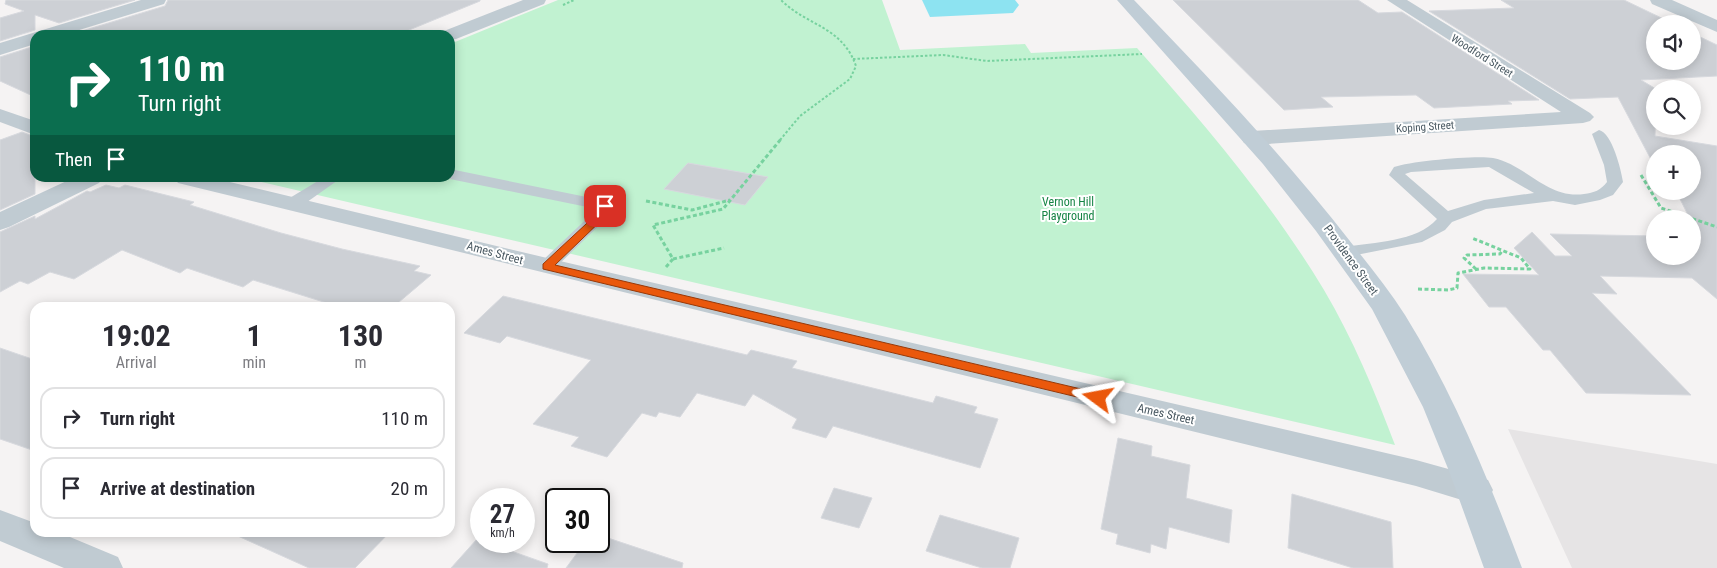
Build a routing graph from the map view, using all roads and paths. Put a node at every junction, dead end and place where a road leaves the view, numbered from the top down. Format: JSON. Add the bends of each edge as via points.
{"nodes":[{"id":1,"x":158,"y":0,"type":"edge"},
{"id":2,"x":538,"y":0,"type":"edge"},
{"id":3,"x":781,"y":0,"type":"edge"},
{"id":4,"x":1125,"y":0,"type":"edge"},
{"id":5,"x":1394,"y":0,"type":"edge"},
{"id":6,"x":1658,"y":0,"type":"edge"},
{"id":7,"x":1717,"y":27,"type":"edge"},
{"id":8,"x":60,"y":30,"type":"edge"},
{"id":9,"x":455,"y":33,"type":"edge"},
{"id":10,"x":30,"y":40,"type":"edge"},
{"id":11,"x":0,"y":49,"type":"edge"},
{"id":12,"x":1149,"y":54,"type":"dead end"},
{"id":13,"x":853,"y":59,"type":"junction"},
{"id":14,"x":1570,"y":111,"type":"joint"},
{"id":15,"x":0,"y":115,"type":"edge"},
{"id":16,"x":30,"y":126,"type":"edge"},
{"id":17,"x":1599,"y":134,"type":"dead end"},
{"id":18,"x":1252,"y":138,"type":"junction"},
{"id":19,"x":1638,"y":170,"type":"dead end"},
{"id":20,"x":455,"y":175,"type":"edge"},
{"id":21,"x":84,"y":182,"type":"edge"},
{"id":22,"x":203,"y":182,"type":"edge"},
{"id":23,"x":327,"y":182,"type":"edge"},
{"id":24,"x":1550,"y":197,"type":"junction"},
{"id":25,"x":731,"y":199,"type":"junction"},
{"id":26,"x":646,"y":201,"type":"dead end"},
{"id":27,"x":294,"y":203,"type":"junction"},
{"id":28,"x":1446,"y":218,"type":"junction"},
{"id":29,"x":0,"y":222,"type":"edge"},
{"id":30,"x":1717,"y":227,"type":"edge"},
{"id":31,"x":1472,"y":238,"type":"dead end"},
{"id":32,"x":724,"y":248,"type":"dead end"},
{"id":33,"x":1502,"y":250,"type":"junction"},
{"id":34,"x":1346,"y":252,"type":"junction"},
{"id":35,"x":673,"y":259,"type":"junction"},
{"id":36,"x":547,"y":266,"type":"junction"},
{"id":37,"x":1476,"y":269,"type":"junction"},
{"id":38,"x":662,"y":271,"type":"dead end"},
{"id":39,"x":1418,"y":289,"type":"dead end"},
{"id":40,"x":1475,"y":490,"type":"junction"},
{"id":41,"x":0,"y":525,"type":"edge"},
{"id":42,"x":104,"y":568,"type":"edge"},
{"id":43,"x":1503,"y":568,"type":"edge"}],
"edges":[{"from":1,"to":8,"type":"street"},
{"from":2,"to":9,"type":"street"},
{"from":3,"to":13,"type":"path","via":[[792,11],[823,27],[850,49]]},
{"from":4,"to":18,"type":"main road","name":"Providence Street"},
{"from":5,"to":14,"type":"street","name":"Woodford Street"},
{"from":6,"to":7,"type":"street"},
{"from":10,"to":11,"type":"street"},
{"from":12,"to":13,"type":"path","via":[[987,61],[943,55]]},
{"from":13,"to":25,"type":"path","via":[[856,66],[850,79],[800,116]]},
{"from":14,"to":18,"type":"street","name":"Koping Street","via":[[1583,117]]},
{"from":15,"to":16,"type":"street"},
{"from":17,"to":24,"type":"lane","via":[[1612,165],[1615,182],[1607,193],[1581,200]]},
{"from":18,"to":34,"type":"main road","name":"Providence Street"},
{"from":19,"to":30,"type":"path","via":[[1661,208]]},
{"from":20,"to":36,"type":"lane","via":[[605,206],[605,212]]},
{"from":21,"to":29,"type":"street"},
{"from":22,"to":27,"type":"street","name":"Ames Street"},
{"from":23,"to":27,"type":"lane"},
{"from":24,"to":28,"type":"lane","via":[[1496,201]]},
{"from":24,"to":28,"type":"lane","via":[[1503,166],[1491,162],[1400,170],[1397,175],[1403,182]]},
{"from":25,"to":26,"type":"path","via":[[692,210]]},
{"from":25,"to":35,"type":"path","via":[[723,209],[653,225]]},
{"from":27,"to":36,"type":"street","name":"Ames Street"},
{"from":28,"to":34,"type":"lane","via":[[1443,226],[1414,239]]},
{"from":31,"to":33,"type":"path"},
{"from":32,"to":35,"type":"path"},
{"from":33,"to":37,"type":"path","via":[[1500,254],[1466,255],[1464,258]]},
{"from":33,"to":37,"type":"path","via":[[1521,258],[1530,269]]},
{"from":34,"to":40,"type":"main road","name":"Providence Street","via":[[1390,315],[1440,409]]},
{"from":35,"to":38,"type":"path"},
{"from":36,"to":40,"type":"street","name":"Ames Street","via":[[1416,473]]},
{"from":37,"to":39,"type":"path","via":[[1458,273],[1457,288]]},
{"from":40,"to":43,"type":"main road","name":"Providence Street"},
{"from":41,"to":42,"type":"street"}]}
